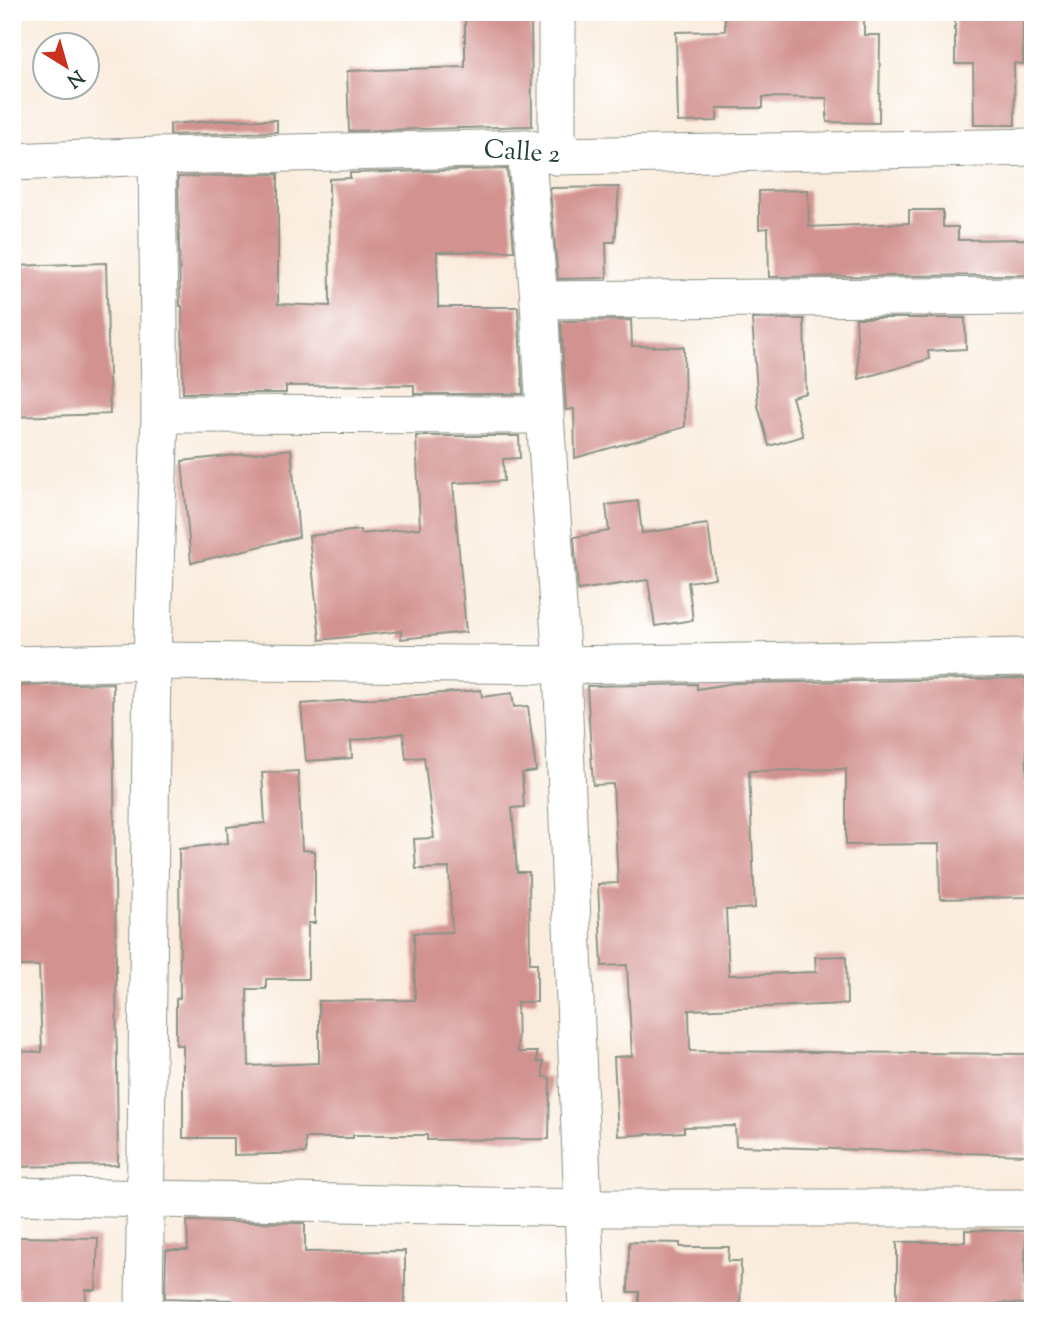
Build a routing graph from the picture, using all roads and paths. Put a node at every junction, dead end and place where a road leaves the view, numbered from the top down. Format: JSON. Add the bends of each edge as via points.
{"nodes":[{"id":1,"x":557,"y":12,"type":"edge"},
{"id":2,"x":1033,"y":147,"type":"edge"},
{"id":3,"x":542,"y":152,"type":"junction"},
{"id":4,"x":157,"y":156,"type":"junction"},
{"id":5,"x":12,"y":162,"type":"edge"},
{"id":6,"x":1033,"y":296,"type":"edge"},
{"id":7,"x":540,"y":300,"type":"junction"},
{"id":8,"x":160,"y":414,"type":"junction"},
{"id":9,"x":545,"y":415,"type":"junction"},
{"id":10,"x":1033,"y":657,"type":"edge"},
{"id":11,"x":152,"y":661,"type":"junction"},
{"id":12,"x":12,"y":665,"type":"edge"},
{"id":13,"x":562,"y":665,"type":"junction"},
{"id":14,"x":12,"y":1196,"type":"edge"},
{"id":15,"x":145,"y":1198,"type":"junction"},
{"id":16,"x":583,"y":1208,"type":"junction"},
{"id":17,"x":1033,"y":1208,"type":"edge"},
{"id":18,"x":145,"y":1311,"type":"edge"},
{"id":19,"x":587,"y":1311,"type":"edge"}],
"edges":[{"from":1,"to":3,"type":"street"},
{"from":2,"to":3,"type":"street","name":"Calle 2"},
{"from":3,"to":4,"type":"street","name":"Calle 2"},
{"from":3,"to":7,"type":"street"},
{"from":4,"to":5,"type":"street","name":"Calle 2"},
{"from":4,"to":8,"type":"street"},
{"from":6,"to":7,"type":"street"},
{"from":7,"to":9,"type":"street"},
{"from":8,"to":9,"type":"street"},
{"from":8,"to":11,"type":"street"},
{"from":9,"to":13,"type":"street"},
{"from":10,"to":13,"type":"street"},
{"from":11,"to":12,"type":"street"},
{"from":11,"to":13,"type":"street"},
{"from":11,"to":15,"type":"street"},
{"from":13,"to":16,"type":"street"},
{"from":14,"to":15,"type":"street"},
{"from":15,"to":16,"type":"street"},
{"from":15,"to":18,"type":"street"},
{"from":16,"to":17,"type":"street"},
{"from":16,"to":19,"type":"street"}]}
